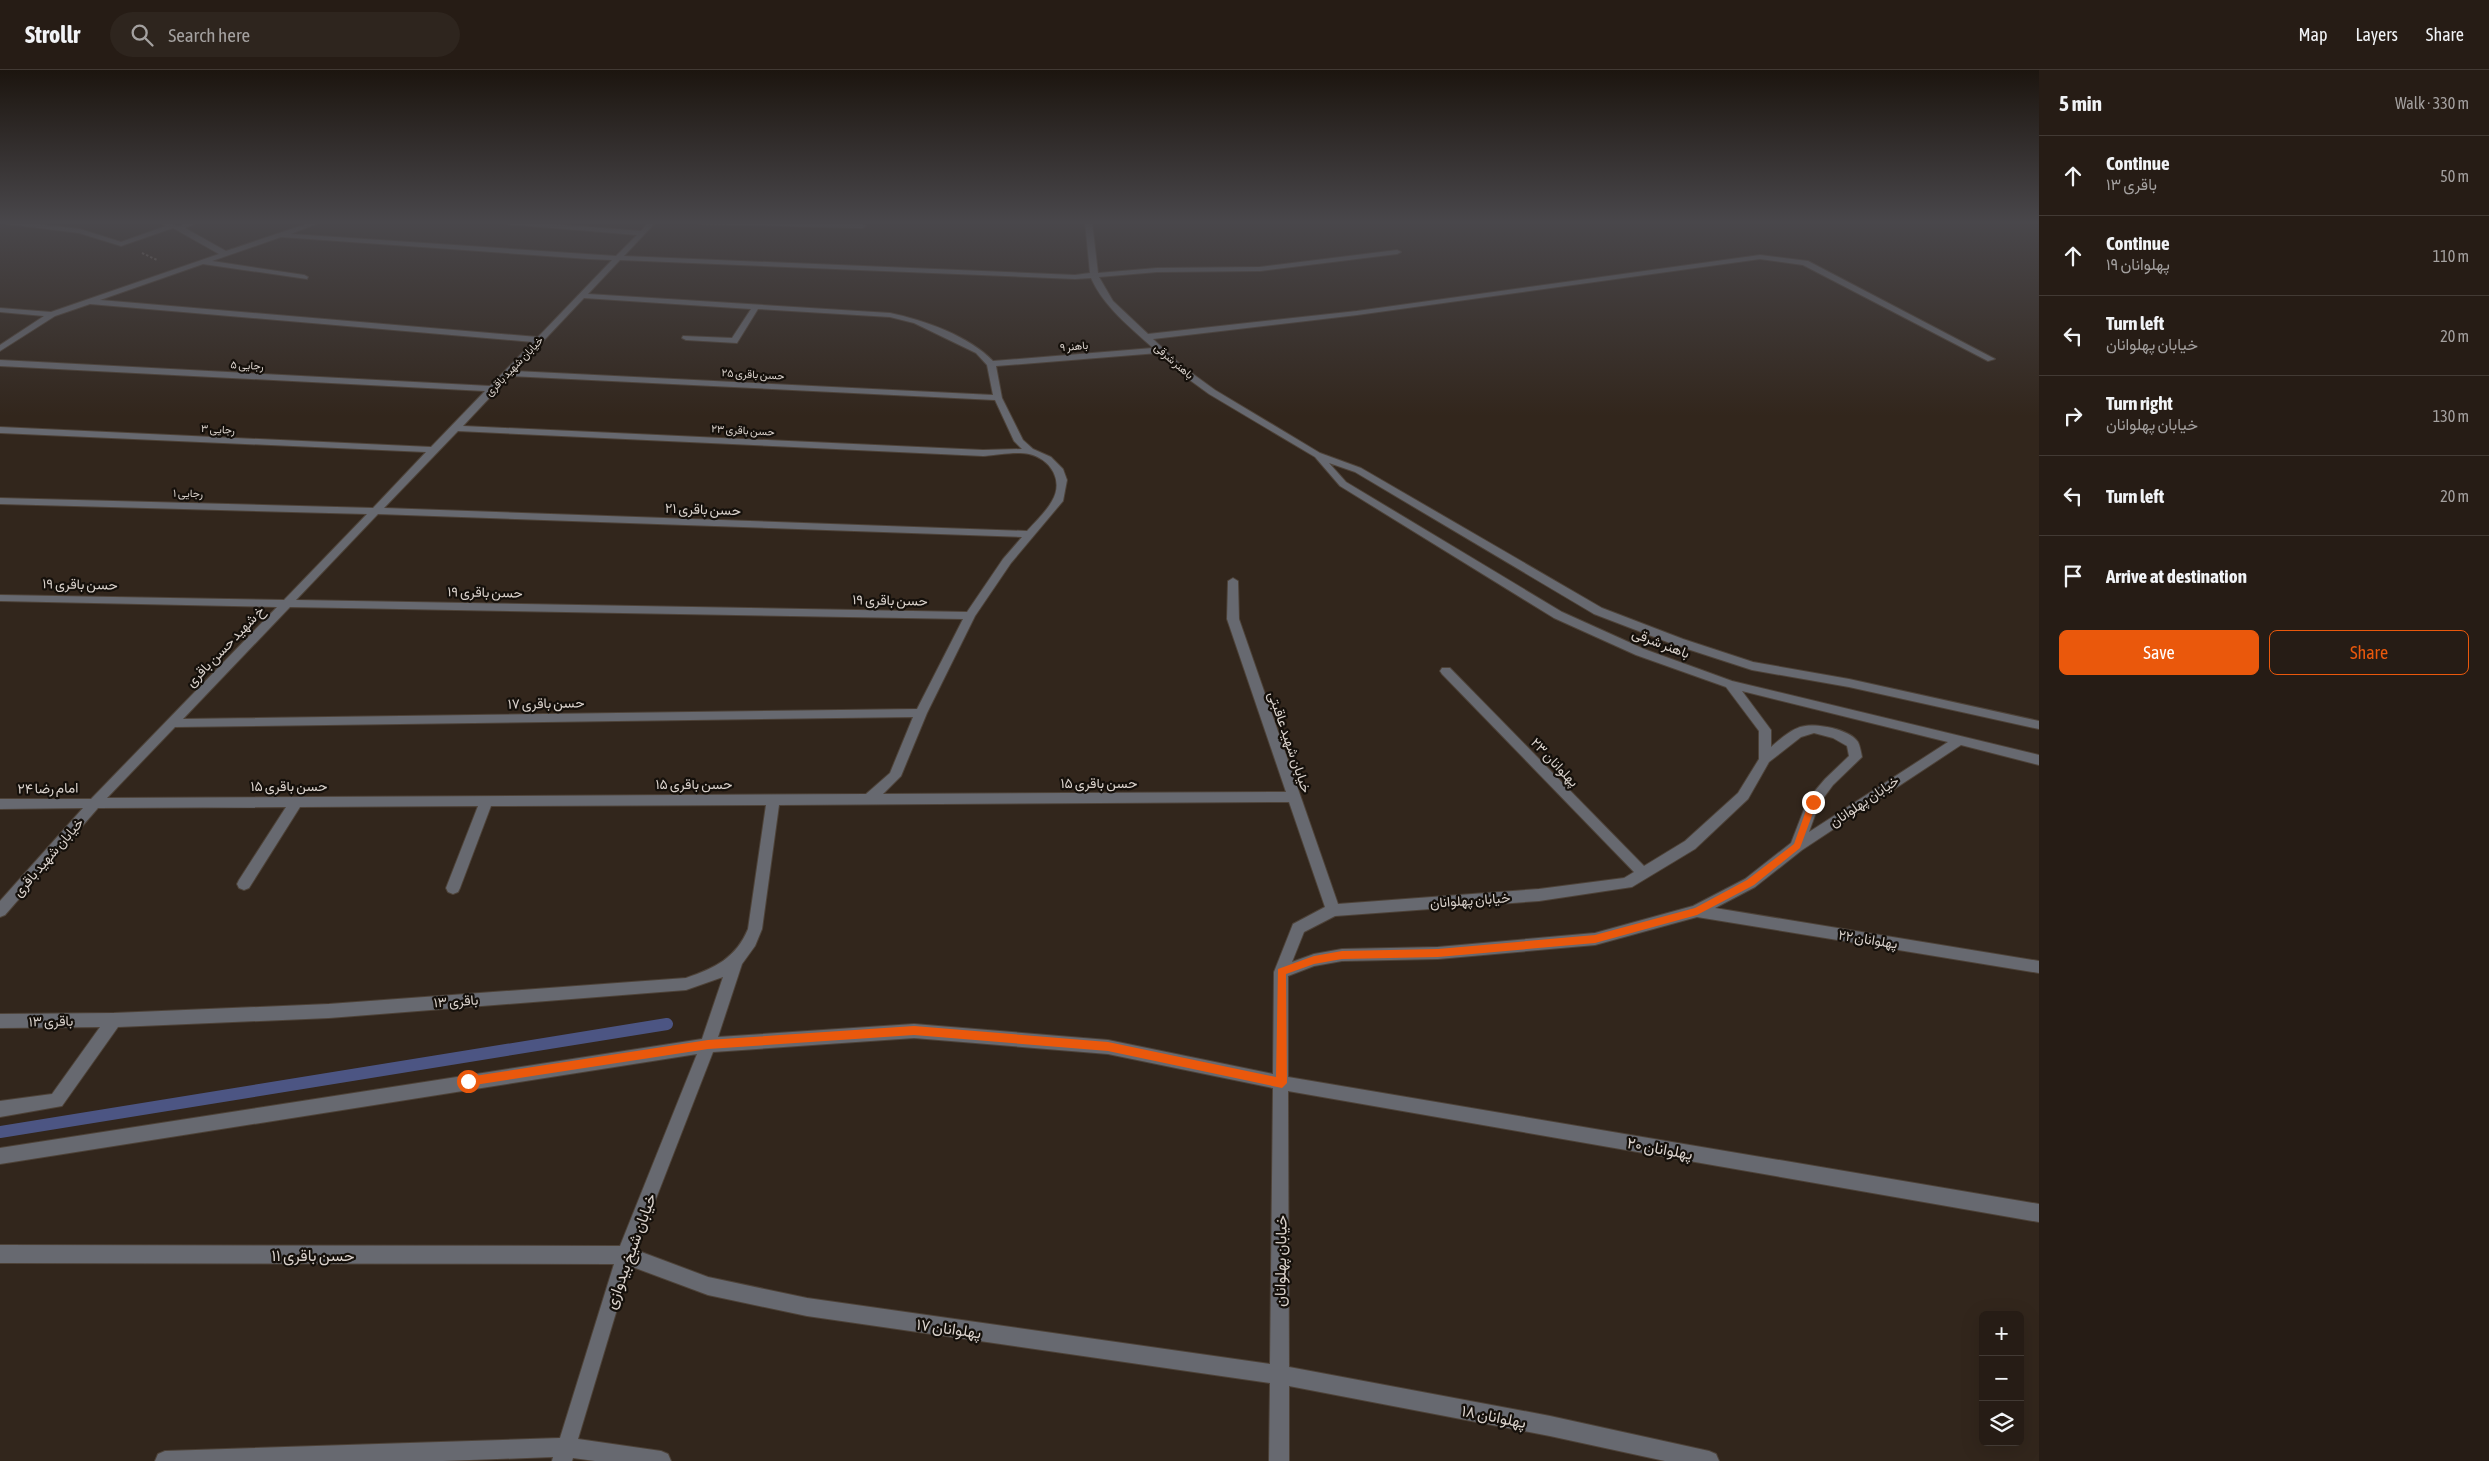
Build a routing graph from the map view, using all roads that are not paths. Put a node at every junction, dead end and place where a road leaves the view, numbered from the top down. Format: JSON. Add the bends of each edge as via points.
{"nodes":[{"id":1,"x":128,"y":287,"type":"edge"},
{"id":2,"x":591,"y":287,"type":"edge"},
{"id":3,"x":1101,"y":287,"type":"edge"},
{"id":4,"x":1548,"y":287,"type":"edge"},
{"id":5,"x":1851,"y":287,"type":"edge"},
{"id":6,"x":582,"y":296,"type":"junction"},
{"id":7,"x":86,"y":301,"type":"junction"},
{"id":8,"x":756,"y":307,"type":"junction"},
{"id":9,"x":0,"y":310,"type":"edge"},
{"id":10,"x":52,"y":314,"type":"junction"},
{"id":11,"x":1147,"y":337,"type":"junction"},
{"id":12,"x":686,"y":338,"type":"dead end"},
{"id":13,"x":540,"y":340,"type":"junction"},
{"id":14,"x":0,"y":349,"type":"edge"},
{"id":15,"x":1160,"y":350,"type":"junction"},
{"id":16,"x":1991,"y":359,"type":"dead end"},
{"id":17,"x":0,"y":363,"type":"edge"},
{"id":18,"x":991,"y":364,"type":"junction"},
{"id":19,"x":508,"y":373,"type":"junction"},
{"id":20,"x":492,"y":389,"type":"junction"},
{"id":21,"x":998,"y":398,"type":"junction"},
{"id":22,"x":454,"y":428,"type":"junction"},
{"id":23,"x":0,"y":430,"type":"edge"},
{"id":24,"x":434,"y":450,"type":"junction"},
{"id":25,"x":1030,"y":451,"type":"junction"},
{"id":26,"x":1317,"y":455,"type":"junction"},
{"id":27,"x":0,"y":501,"type":"edge"},
{"id":28,"x":376,"y":510,"type":"junction"},
{"id":29,"x":1029,"y":534,"type":"junction"},
{"id":30,"x":1233,"y":581,"type":"dead end"},
{"id":31,"x":0,"y":598,"type":"edge"},
{"id":32,"x":286,"y":603,"type":"junction"},
{"id":33,"x":970,"y":616,"type":"junction"},
{"id":34,"x":1446,"y":671,"type":"dead end"},
{"id":35,"x":1730,"y":684,"type":"junction"},
{"id":36,"x":921,"y":713,"type":"junction"},
{"id":37,"x":172,"y":723,"type":"junction"},
{"id":38,"x":2039,"y":725,"type":"edge"},
{"id":39,"x":1960,"y":740,"type":"junction"},
{"id":40,"x":1765,"y":759,"type":"junction"},
{"id":41,"x":2039,"y":760,"type":"edge"},
{"id":42,"x":1293,"y":797,"type":"junction"},
{"id":43,"x":870,"y":798,"type":"junction"},
{"id":44,"x":773,"y":799,"type":"junction"},
{"id":45,"x":487,"y":800,"type":"junction"},
{"id":46,"x":298,"y":801,"type":"junction"},
{"id":47,"x":96,"y":802,"type":"junction"},
{"id":48,"x":0,"y":804,"type":"edge"},
{"id":49,"x":1797,"y":846,"type":"junction"},
{"id":50,"x":1643,"y":874,"type":"junction"},
{"id":51,"x":244,"y":884,"type":"dead end"},
{"id":52,"x":453,"y":888,"type":"dead end"},
{"id":53,"x":1333,"y":910,"type":"junction"},
{"id":54,"x":0,"y":911,"type":"edge"},
{"id":55,"x":1697,"y":911,"type":"junction"},
{"id":56,"x":734,"y":964,"type":"junction"},
{"id":57,"x":2039,"y":967,"type":"edge"},
{"id":58,"x":1281,"y":972,"type":"junction"},
{"id":59,"x":114,"y":1020,"type":"junction"},
{"id":60,"x":0,"y":1022,"type":"edge"},
{"id":61,"x":708,"y":1045,"type":"junction"},
{"id":62,"x":1282,"y":1083,"type":"junction"},
{"id":63,"x":0,"y":1109,"type":"edge"},
{"id":64,"x":0,"y":1156,"type":"edge"},
{"id":65,"x":2039,"y":1213,"type":"edge"},
{"id":66,"x":0,"y":1254,"type":"edge"},
{"id":67,"x":625,"y":1255,"type":"junction"},
{"id":68,"x":1279,"y":1375,"type":"junction"},
{"id":69,"x":564,"y":1454,"type":"edge"},
{"id":70,"x":165,"y":1461,"type":"edge"},
{"id":71,"x":661,"y":1461,"type":"edge"},
{"id":72,"x":1280,"y":1461,"type":"edge"},
{"id":73,"x":1709,"y":1461,"type":"edge"}],
"edges":[{"from":1,"to":7,"type":"street"},
{"from":2,"to":6,"type":"street","name":"خیابان شهید باقری"},
{"from":3,"to":11,"type":"street","name":"باهنر شرقی","via":[[1110,303]]},
{"from":4,"to":11,"type":"street","via":[[1356,314]]},
{"from":5,"to":16,"type":"street"},
{"from":6,"to":8,"type":"street"},
{"from":6,"to":13,"type":"street","name":"خیابان شهید باقری"},
{"from":7,"to":10,"type":"street"},
{"from":7,"to":13,"type":"street"},
{"from":8,"to":12,"type":"street","via":[[734,341]]},
{"from":8,"to":18,"type":"street","via":[[904,317],[969,344]]},
{"from":9,"to":10,"type":"street"},
{"from":10,"to":14,"type":"street"},
{"from":11,"to":15,"type":"street","name":"باهنر شرقی"},
{"from":13,"to":19,"type":"street","name":"خیابان شهید باقری"},
{"from":15,"to":18,"type":"street","name":"باهنر ۹"},
{"from":15,"to":26,"type":"street","name":"باهنر شرقی","via":[[1212,392]]},
{"from":17,"to":20,"type":"street","name":"رجایی ۵"},
{"from":18,"to":21,"type":"street"},
{"from":19,"to":20,"type":"street","name":"خیابان شهید باقری"},
{"from":19,"to":21,"type":"street","name":"حسن باقری ۲۵"},
{"from":20,"to":22,"type":"street","name":"خیابان شهید باقری"},
{"from":21,"to":25,"type":"street","via":[[1019,441]]},
{"from":22,"to":24,"type":"street","name":"خیابان شهید باقری"},
{"from":22,"to":25,"type":"street","name":"حسن باقری ۲۳","via":[[983,453]]},
{"from":23,"to":24,"type":"street","name":"رجایی ۳"},
{"from":24,"to":28,"type":"street","name":"خیابان شهید باقری"},
{"from":25,"to":29,"type":"street","via":[[1048,459],[1058,469],[1062,480],[1058,501]]},
{"from":26,"to":35,"type":"street","name":"باهنر شرقی","via":[[1344,484],[1558,615],[1640,652]]},
{"from":26,"to":38,"type":"street","name":"باهنر شرقی","via":[[1358,470],[1598,611],[1679,642],[1752,666],[1849,683]]},
{"from":27,"to":28,"type":"street","name":"رجایی ۱"},
{"from":28,"to":29,"type":"street","name":"حسن باقری ۲۱"},
{"from":28,"to":32,"type":"street","name":"خ شهید حسن باقری"},
{"from":29,"to":33,"type":"street"},
{"from":30,"to":42,"type":"street","name":"خیابان شهید عاقبتی","via":[[1233,618]]},
{"from":31,"to":32,"type":"street","name":"حسن باقری ۱۹"},
{"from":32,"to":33,"type":"street","name":"حسن باقری ۱۹"},
{"from":32,"to":37,"type":"street","name":"خ شهید حسن باقری"},
{"from":33,"to":36,"type":"street"},
{"from":34,"to":50,"type":"street","name":"پهلوانان ۲۳"},
{"from":35,"to":39,"type":"street","name":"باهنر شرقی"},
{"from":35,"to":40,"type":"street","via":[[1764,730]]},
{"from":36,"to":37,"type":"street","name":"حسن باقری ۱۷"},
{"from":36,"to":43,"type":"street","via":[[895,776]]},
{"from":37,"to":47,"type":"street","name":"خ شهید حسن باقری"},
{"from":39,"to":41,"type":"street","name":"باهنر شرقی"},
{"from":39,"to":49,"type":"street","name":"خیابان پهلوانان"},
{"from":40,"to":49,"type":"street","via":[[1793,736],[1809,728],[1834,732],[1852,744],[1856,758],[1829,782],[1813,802]]},
{"from":40,"to":50,"type":"street","name":"خیابان پهلوانان","via":[[1743,796],[1690,845]]},
{"from":42,"to":43,"type":"street","name":"حسن باقری ۱۵"},
{"from":42,"to":53,"type":"street","name":"خیابان شهید عاقبتی"},
{"from":43,"to":44,"type":"street","name":"حسن باقری ۱۵"},
{"from":44,"to":45,"type":"street","name":"حسن باقری ۱۵"},
{"from":44,"to":56,"type":"street","name":"باقری ۱۳","via":[[755,929],[749,946]]},
{"from":45,"to":46,"type":"street","name":"حسن باقری ۱۵"},
{"from":45,"to":52,"type":"street"},
{"from":46,"to":47,"type":"street","name":"حسن باقری ۱۵"},
{"from":46,"to":51,"type":"street"},
{"from":47,"to":48,"type":"street","name":"امام رضا ۲۴"},
{"from":47,"to":54,"type":"street","name":"خیابان شهید باقری"},
{"from":49,"to":55,"type":"street","name":"خیابان پهلوانان","via":[[1750,883]]},
{"from":50,"to":53,"type":"street","name":"خیابان پهلوانان","via":[[1627,883],[1539,895]]},
{"from":53,"to":58,"type":"street","name":"خیابان پهلوانان","via":[[1298,928]]},
{"from":55,"to":57,"type":"street","name":"پهلوانان ۲۲"},
{"from":55,"to":58,"type":"street","name":"خیابان پهلوانان","via":[[1595,939],[1438,953],[1342,955],[1314,960]]},
{"from":56,"to":59,"type":"street","name":"باقری ۱۳","via":[[686,984],[338,1010]]},
{"from":56,"to":61,"type":"street","name":"خیابان شیخ بیدوازی"},
{"from":58,"to":62,"type":"street","name":"خیابان پهلوانان"},
{"from":59,"to":60,"type":"street","name":"باقری ۱۳"},
{"from":59,"to":63,"type":"street","via":[[56,1101]]},
{"from":61,"to":62,"type":"street","name":"پهلوانان ۲۰","via":[[914,1031],[1108,1047]]},
{"from":61,"to":64,"type":"street"},
{"from":61,"to":67,"type":"street","name":"خیابان شیخ بیدوازی"},
{"from":62,"to":65,"type":"street","name":"پهلوانان ۲۰"},
{"from":62,"to":68,"type":"street","name":"خیابان پهلوانان"},
{"from":66,"to":67,"type":"street","name":"حسن باقری ۱۱"},
{"from":67,"to":68,"type":"street","name":"پهلوانان ۱۷","via":[[708,1286],[807,1307]]},
{"from":67,"to":69,"type":"street","name":"خیابان شیخ بیدوازی"},
{"from":68,"to":72,"type":"street","name":"خیابان پهلوانان"},
{"from":68,"to":73,"type":"street","name":"پهلوانان ۱۸","via":[[1550,1426]]},
{"from":69,"to":70,"type":"street"},
{"from":69,"to":71,"type":"street"}]}
